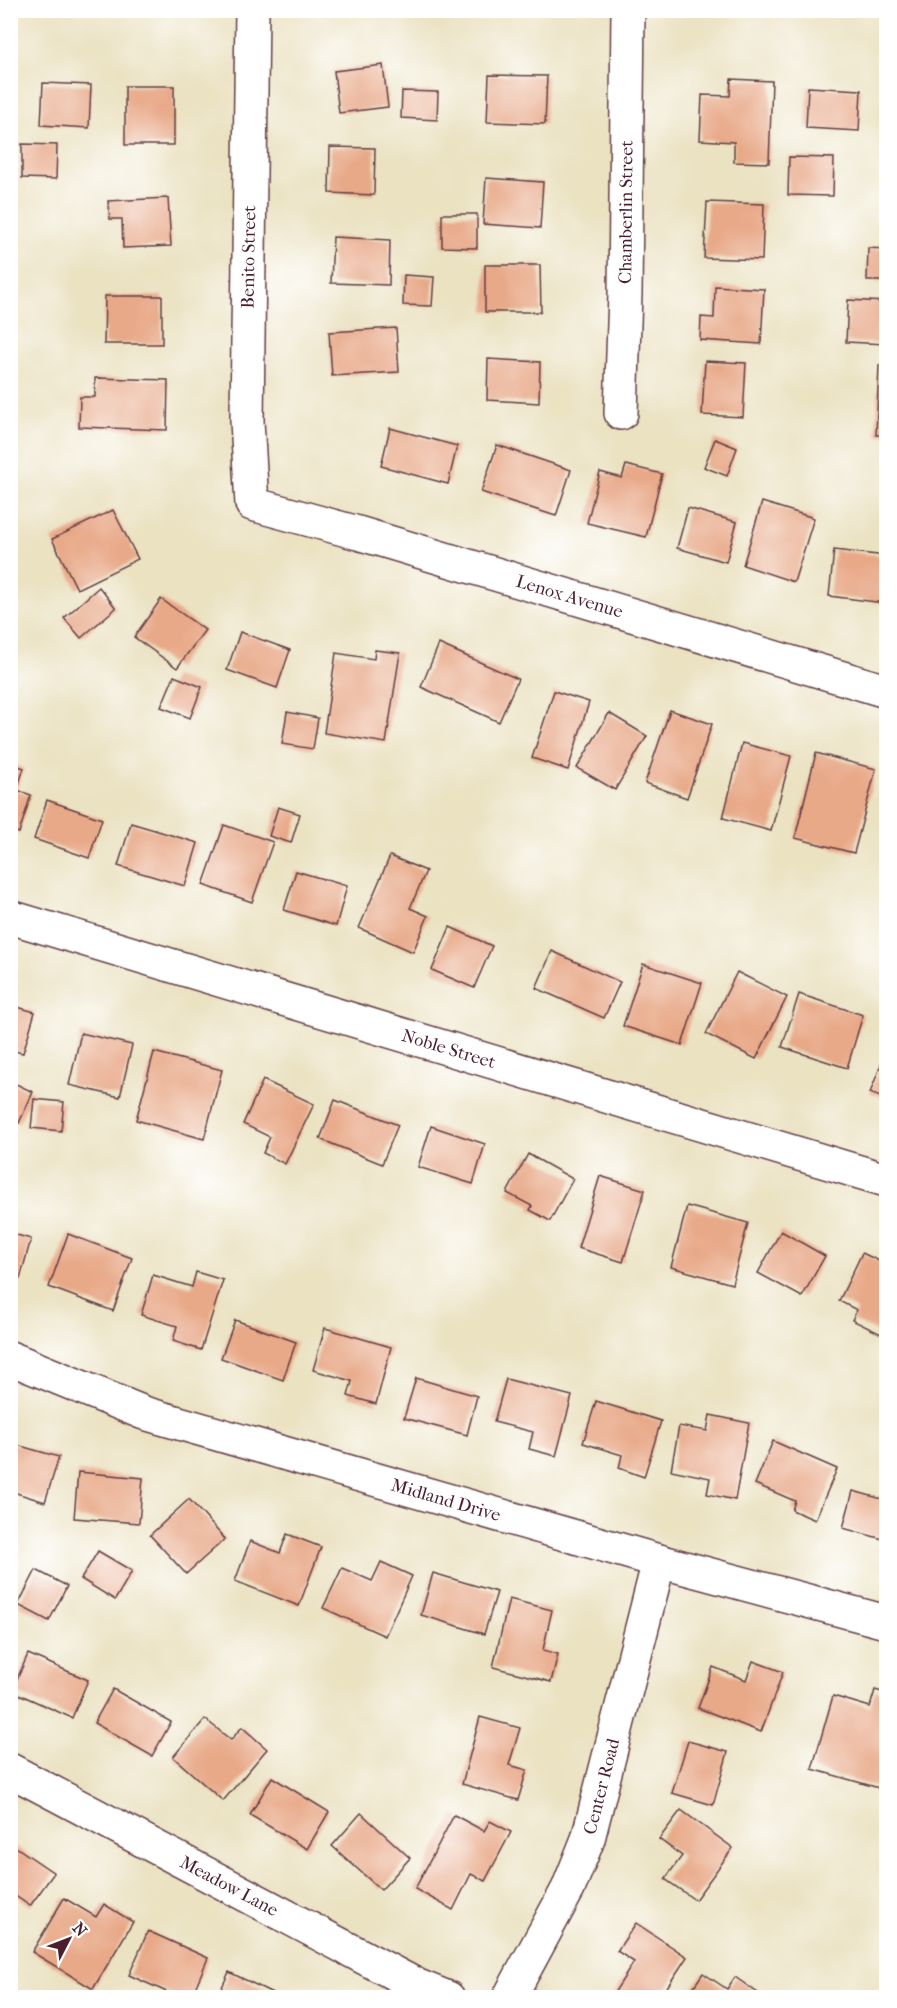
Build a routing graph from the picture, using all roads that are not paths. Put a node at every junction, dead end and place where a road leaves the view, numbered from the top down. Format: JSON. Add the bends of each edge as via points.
{"nodes":[{"id":1,"x":252,"y":10,"type":"edge"},
{"id":2,"x":628,"y":10,"type":"edge"},
{"id":3,"x":621,"y":413,"type":"dead end"},
{"id":4,"x":252,"y":504,"type":"joint"},
{"id":5,"x":886,"y":691,"type":"edge"},
{"id":6,"x":10,"y":917,"type":"edge"},
{"id":7,"x":886,"y":1180,"type":"edge"},
{"id":8,"x":10,"y":1358,"type":"edge"},
{"id":9,"x":659,"y":1561,"type":"junction"},
{"id":10,"x":886,"y":1622,"type":"edge"},
{"id":11,"x":10,"y":1770,"type":"edge"},
{"id":12,"x":448,"y":1998,"type":"edge"},
{"id":13,"x":509,"y":1998,"type":"edge"}],
"edges":[{"from":1,"to":4,"type":"street","name":"Benito Street","via":[[247,421]]},
{"from":2,"to":3,"type":"street","name":"Chamberlin Street"},
{"from":4,"to":5,"type":"street","name":"Lenox Avenue"},
{"from":6,"to":7,"type":"street","name":"Noble Street"},
{"from":8,"to":9,"type":"street","name":"Midland Drive","via":[[144,1413]]},
{"from":9,"to":10,"type":"street","name":"Midland Drive"},
{"from":9,"to":13,"type":"street","name":"Center Road","via":[[588,1839],[568,1889]]},
{"from":11,"to":12,"type":"street","name":"Meadow Lane","via":[[418,1986]]}]}
